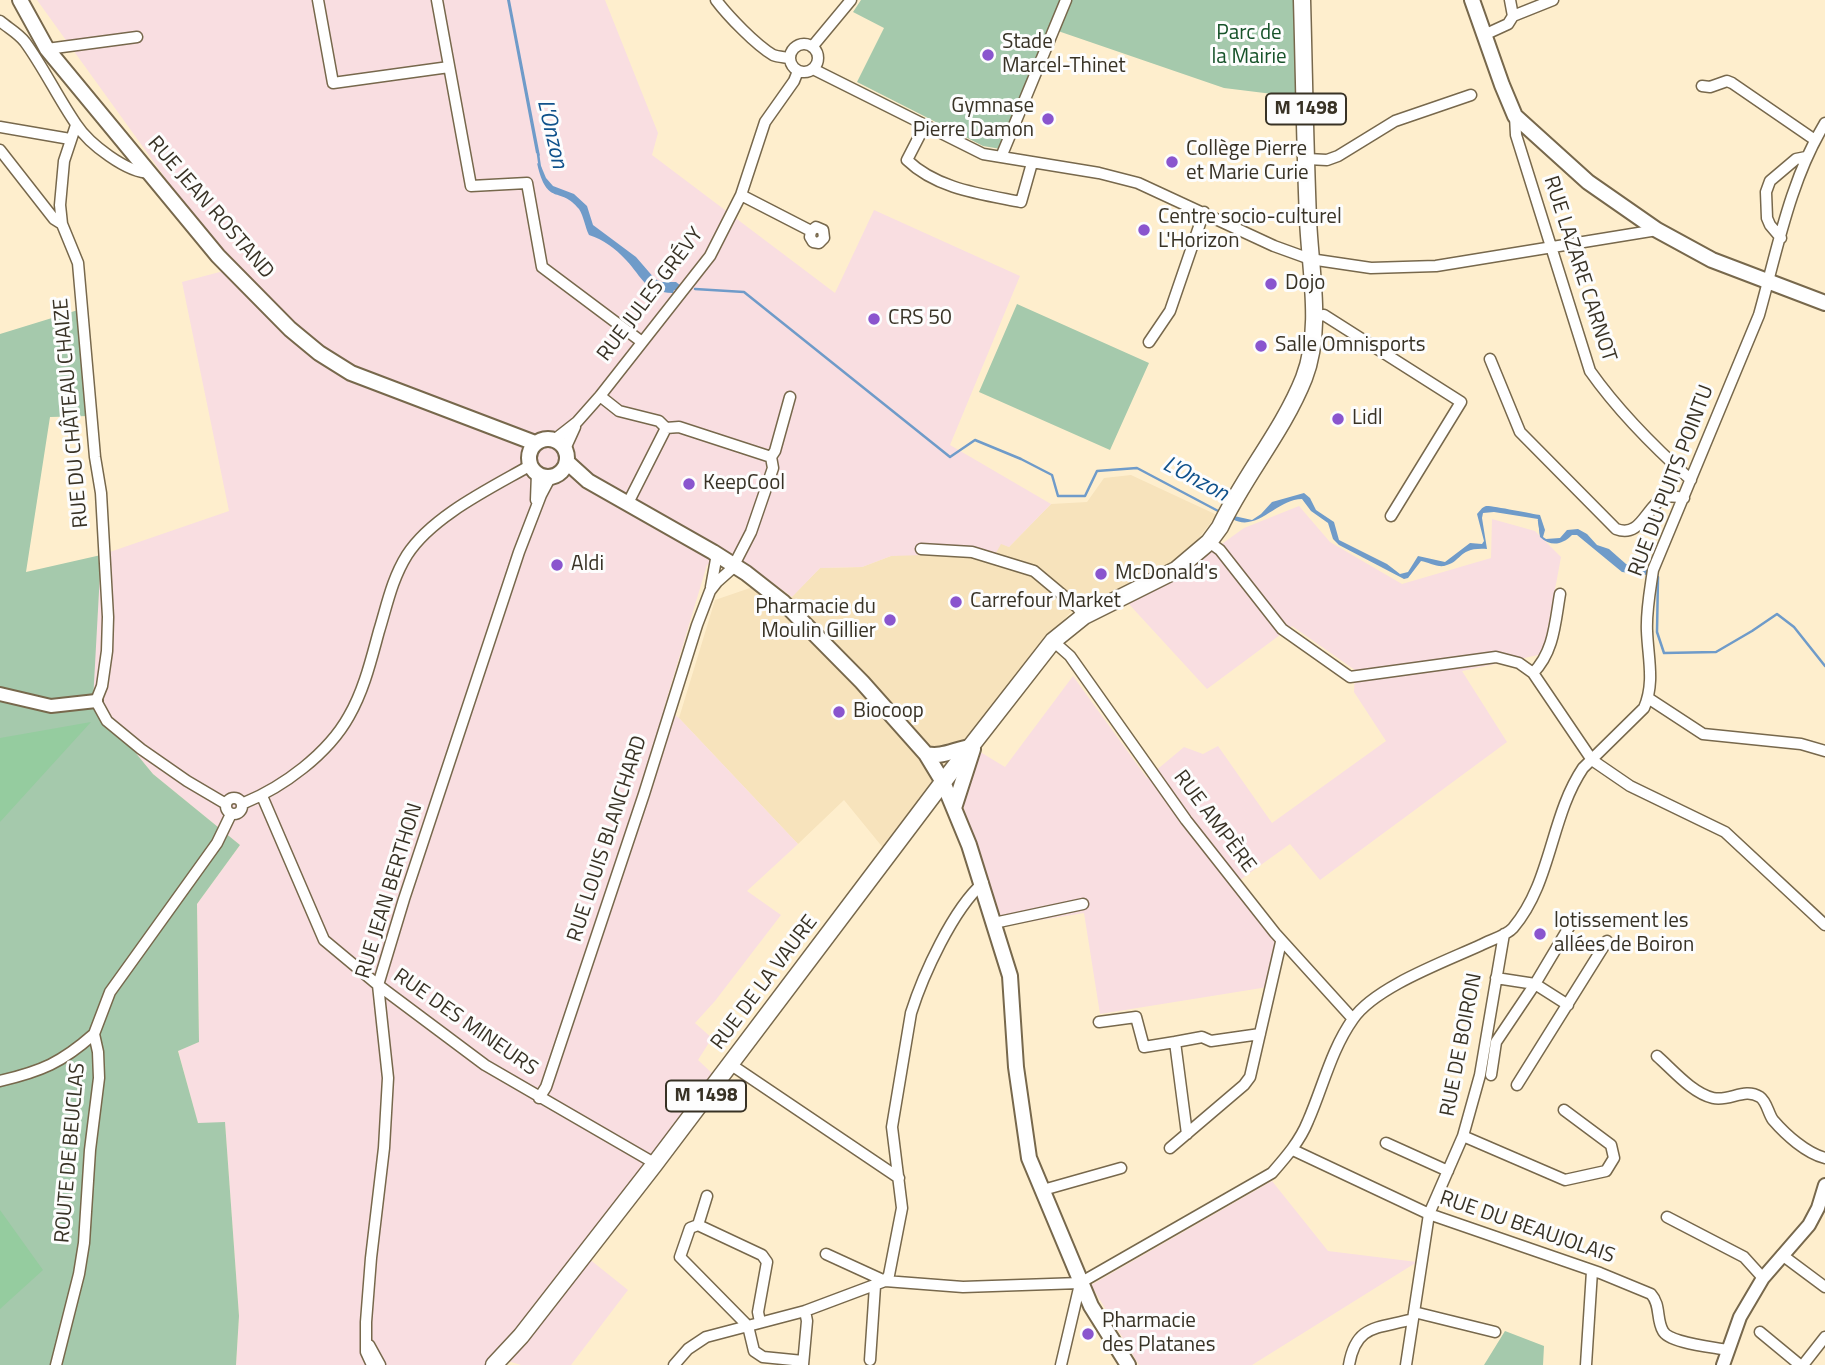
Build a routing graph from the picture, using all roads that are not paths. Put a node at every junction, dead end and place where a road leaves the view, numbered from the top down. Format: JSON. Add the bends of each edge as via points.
{"nodes":[{"id":1,"x":20,"y":0,"type":"edge"},
{"id":2,"x":318,"y":0,"type":"edge"},
{"id":3,"x":437,"y":0,"type":"edge"},
{"id":4,"x":716,"y":0,"type":"edge"},
{"id":5,"x":851,"y":0,"type":"edge"},
{"id":6,"x":1066,"y":0,"type":"edge"},
{"id":7,"x":1302,"y":0,"type":"edge"},
{"id":8,"x":1472,"y":0,"type":"edge"},
{"id":9,"x":1510,"y":0,"type":"edge"},
{"id":10,"x":1553,"y":0,"type":"edge"},
{"id":11,"x":1513,"y":16,"type":"junction"},
{"id":12,"x":1,"y":24,"type":"edge"},
{"id":13,"x":1484,"y":35,"type":"junction"},
{"id":14,"x":137,"y":37,"type":"dead end"},
{"id":15,"x":813,"y":47,"type":"junction"},
{"id":16,"x":47,"y":49,"type":"junction"},
{"id":17,"x":789,"y":58,"type":"junction"},
{"id":18,"x":449,"y":66,"type":"junction"},
{"id":19,"x":813,"y":69,"type":"junction"},
{"id":20,"x":798,"y":71,"type":"junction"},
{"id":21,"x":1702,"y":86,"type":"dead end"},
{"id":22,"x":1471,"y":95,"type":"dead end"},
{"id":23,"x":1515,"y":116,"type":"junction"},
{"id":24,"x":1825,"y":123,"type":"edge"},
{"id":25,"x":76,"y":125,"type":"junction"},
{"id":26,"x":925,"y":125,"type":"junction"},
{"id":27,"x":0,"y":127,"type":"edge"},
{"id":28,"x":70,"y":139,"type":"junction"},
{"id":29,"x":1815,"y":140,"type":"junction"},
{"id":30,"x":0,"y":150,"type":"edge"},
{"id":31,"x":1001,"y":157,"type":"junction"},
{"id":32,"x":1806,"y":157,"type":"junction"},
{"id":33,"x":1307,"y":159,"type":"junction"},
{"id":34,"x":1032,"y":163,"type":"junction"},
{"id":35,"x":151,"y":173,"type":"junction"},
{"id":36,"x":741,"y":195,"type":"junction"},
{"id":37,"x":1204,"y":212,"type":"junction"},
{"id":38,"x":62,"y":224,"type":"junction"},
{"id":39,"x":1657,"y":230,"type":"junction"},
{"id":40,"x":811,"y":231,"type":"dead end"},
{"id":41,"x":1781,"y":238,"type":"junction"},
{"id":42,"x":1550,"y":248,"type":"junction"},
{"id":43,"x":1310,"y":259,"type":"junction"},
{"id":44,"x":1768,"y":283,"type":"junction"},
{"id":45,"x":1825,"y":303,"type":"edge"},
{"id":46,"x":1313,"y":317,"type":"junction"},
{"id":47,"x":642,"y":342,"type":"junction"},
{"id":48,"x":1149,"y":342,"type":"dead end"},
{"id":49,"x":1490,"y":359,"type":"dead end"},
{"id":50,"x":600,"y":396,"type":"junction"},
{"id":51,"x":790,"y":397,"type":"dead end"},
{"id":52,"x":666,"y":428,"type":"junction"},
{"id":53,"x":771,"y":457,"type":"junction"},
{"id":54,"x":548,"y":459,"type":"junction"},
{"id":55,"x":1691,"y":480,"type":"junction"},
{"id":56,"x":1684,"y":498,"type":"junction"},
{"id":57,"x":628,"y":503,"type":"junction"},
{"id":58,"x":1391,"y":516,"type":"dead end"},
{"id":59,"x":1209,"y":542,"type":"junction"},
{"id":60,"x":921,"y":549,"type":"dead end"},
{"id":61,"x":717,"y":554,"type":"junction"},
{"id":62,"x":735,"y":566,"type":"junction"},
{"id":63,"x":710,"y":591,"type":"junction"},
{"id":64,"x":1560,"y":594,"type":"dead end"},
{"id":65,"x":1084,"y":616,"type":"junction"},
{"id":66,"x":1053,"y":641,"type":"junction"},
{"id":67,"x":1532,"y":673,"type":"junction"},
{"id":68,"x":0,"y":694,"type":"edge"},
{"id":69,"x":1648,"y":698,"type":"junction"},
{"id":70,"x":96,"y":701,"type":"junction"},
{"id":71,"x":974,"y":743,"type":"junction"},
{"id":72,"x":1825,"y":751,"type":"edge"},
{"id":73,"x":927,"y":757,"type":"junction"},
{"id":74,"x":1592,"y":760,"type":"junction"},
{"id":75,"x":943,"y":782,"type":"junction"},
{"id":76,"x":262,"y":796,"type":"junction"},
{"id":77,"x":929,"y":801,"type":"junction"},
{"id":78,"x":244,"y":803,"type":"junction"},
{"id":79,"x":226,"y":804,"type":"junction"},
{"id":80,"x":954,"y":808,"type":"junction"},
{"id":81,"x":231,"y":814,"type":"junction"},
{"id":82,"x":982,"y":883,"type":"junction"},
{"id":83,"x":1083,"y":904,"type":"dead end"},
{"id":84,"x":1575,"y":917,"type":"dead end"},
{"id":85,"x":994,"y":923,"type":"junction"},
{"id":86,"x":1825,"y":925,"type":"edge"},
{"id":87,"x":1504,"y":934,"type":"junction"},
{"id":88,"x":1607,"y":941,"type":"dead end"},
{"id":89,"x":1281,"y":942,"type":"junction"},
{"id":90,"x":1496,"y":978,"type":"junction"},
{"id":91,"x":1535,"y":984,"type":"junction"},
{"id":92,"x":379,"y":985,"type":"junction"},
{"id":93,"x":1568,"y":1005,"type":"junction"},
{"id":94,"x":1353,"y":1019,"type":"junction"},
{"id":95,"x":1099,"y":1022,"type":"dead end"},
{"id":96,"x":94,"y":1034,"type":"junction"},
{"id":97,"x":1260,"y":1034,"type":"junction"},
{"id":98,"x":1175,"y":1042,"type":"junction"},
{"id":99,"x":1657,"y":1056,"type":"dead end"},
{"id":100,"x":730,"y":1064,"type":"junction"},
{"id":101,"x":1491,"y":1075,"type":"dead end"},
{"id":102,"x":0,"y":1082,"type":"edge"},
{"id":103,"x":1517,"y":1085,"type":"dead end"},
{"id":104,"x":539,"y":1098,"type":"junction"},
{"id":105,"x":1564,"y":1110,"type":"dead end"},
{"id":106,"x":1187,"y":1134,"type":"junction"},
{"id":107,"x":1463,"y":1136,"type":"junction"},
{"id":108,"x":1386,"y":1143,"type":"dead end"},
{"id":109,"x":1170,"y":1148,"type":"dead end"},
{"id":110,"x":1293,"y":1150,"type":"junction"},
{"id":111,"x":1825,"y":1158,"type":"edge"},
{"id":112,"x":654,"y":1165,"type":"junction"},
{"id":113,"x":1121,"y":1168,"type":"dead end"},
{"id":114,"x":1448,"y":1171,"type":"junction"},
{"id":115,"x":899,"y":1178,"type":"junction"},
{"id":116,"x":1825,"y":1185,"type":"edge"},
{"id":117,"x":1043,"y":1190,"type":"junction"},
{"id":118,"x":707,"y":1196,"type":"dead end"},
{"id":119,"x":1429,"y":1214,"type":"junction"},
{"id":120,"x":1667,"y":1217,"type":"dead end"},
{"id":121,"x":698,"y":1225,"type":"junction"},
{"id":122,"x":825,"y":1254,"type":"dead end"},
{"id":123,"x":1782,"y":1255,"type":"junction"},
{"id":124,"x":1592,"y":1271,"type":"junction"},
{"id":125,"x":1763,"y":1278,"type":"junction"},
{"id":126,"x":1080,"y":1283,"type":"junction"},
{"id":127,"x":880,"y":1284,"type":"junction"},
{"id":128,"x":1825,"y":1287,"type":"edge"},
{"id":129,"x":805,"y":1311,"type":"junction"},
{"id":130,"x":1413,"y":1316,"type":"junction"},
{"id":131,"x":760,"y":1322,"type":"junction"},
{"id":132,"x":748,"y":1325,"type":"junction"},
{"id":133,"x":1495,"y":1332,"type":"dead end"},
{"id":134,"x":1760,"y":1332,"type":"dead end"},
{"id":135,"x":1825,"y":1337,"type":"edge"},
{"id":136,"x":367,"y":1342,"type":"junction"},
{"id":137,"x":1727,"y":1350,"type":"junction"},
{"id":138,"x":870,"y":1360,"type":"dead end"},
{"id":139,"x":501,"y":1363,"type":"edge"},
{"id":140,"x":803,"y":1363,"type":"edge"},
{"id":141,"x":57,"y":1365,"type":"edge"},
{"id":142,"x":372,"y":1365,"type":"edge"},
{"id":143,"x":380,"y":1365,"type":"edge"},
{"id":144,"x":674,"y":1365,"type":"edge"},
{"id":145,"x":1061,"y":1365,"type":"edge"},
{"id":146,"x":1128,"y":1365,"type":"edge"},
{"id":147,"x":1349,"y":1365,"type":"edge"},
{"id":148,"x":1406,"y":1365,"type":"edge"},
{"id":149,"x":1586,"y":1365,"type":"edge"},
{"id":150,"x":1723,"y":1365,"type":"edge"},
{"id":151,"x":1802,"y":1365,"type":"edge"}],
"edges":[{"from":1,"to":16,"type":"main road","name":"RUE JEAN ROSTAND"},
{"from":2,"to":18,"type":"street","via":[[333,83]]},
{"from":3,"to":18,"type":"street"},
{"from":4,"to":17,"type":"street","via":[[764,48]]},
{"from":5,"to":15,"type":"street"},
{"from":6,"to":31,"type":"street"},
{"from":7,"to":33,"type":"main road","number":"M 1498"},
{"from":8,"to":13,"type":"main road"},
{"from":9,"to":11,"type":"street"},
{"from":10,"to":11,"type":"street"},
{"from":11,"to":13,"type":"street","via":[[1508,24]]},
{"from":12,"to":25,"type":"street","via":[[22,38]]},
{"from":13,"to":23,"type":"main road"},
{"from":14,"to":16,"type":"street"},
{"from":15,"to":17,"type":"street","via":[[797,45]]},
{"from":15,"to":19,"type":"street","via":[[818,60]]},
{"from":16,"to":35,"type":"main road","name":"RUE JEAN ROSTAND"},
{"from":17,"to":20,"type":"street"},
{"from":18,"to":47,"type":"street","via":[[471,186],[527,183],[542,267]]},
{"from":19,"to":20,"type":"street"},
{"from":19,"to":26,"type":"street"},
{"from":20,"to":36,"type":"street","name":"RUE JULES GRÉVY","via":[[765,122]]},
{"from":21,"to":29,"type":"street","via":[[1727,81]]},
{"from":22,"to":33,"type":"street","via":[[1395,121],[1338,156]]},
{"from":23,"to":39,"type":"main road","via":[[1588,182]]},
{"from":23,"to":42,"type":"street","name":"RUE LAZARE CARNOT","via":[[1516,135]]},
{"from":24,"to":29,"type":"street","name":"RUE DU PUITS POINTU"},
{"from":25,"to":28,"type":"street","name":"RUE DU CHÂTEAU CHAIZE"},
{"from":25,"to":35,"type":"street","via":[[137,173]]},
{"from":26,"to":31,"type":"street","via":[[983,154]]},
{"from":26,"to":34,"type":"street","via":[[907,160],[921,174],[959,189],[1021,202]]},
{"from":27,"to":28,"type":"street"},
{"from":28,"to":38,"type":"street","name":"RUE DU CHÂTEAU CHAIZE","via":[[64,161]]},
{"from":29,"to":32,"type":"street","name":"RUE DU PUITS POINTU"},
{"from":30,"to":38,"type":"street"},
{"from":31,"to":34,"type":"street"},
{"from":32,"to":41,"type":"street","name":"RUE DU PUITS POINTU"},
{"from":32,"to":41,"type":"street","via":[[1796,159],[1770,181],[1766,192],[1770,225]]},
{"from":33,"to":43,"type":"main road","number":"M 1498"},
{"from":34,"to":37,"type":"street","via":[[1121,178]]},
{"from":35,"to":54,"type":"main road","name":"RUE JEAN ROSTAND","via":[[218,256],[319,353],[351,373],[449,411]]},
{"from":36,"to":40,"type":"street"},
{"from":36,"to":47,"type":"street","name":"RUE JULES GRÉVY","via":[[709,256]]},
{"from":37,"to":43,"type":"street"},
{"from":37,"to":48,"type":"street","via":[[1170,311]]},
{"from":38,"to":70,"type":"street","name":"RUE DU CHÂTEAU CHAIZE","via":[[78,263],[101,493],[108,617],[107,651]]},
{"from":39,"to":42,"type":"street"},
{"from":39,"to":44,"type":"main road"},
{"from":41,"to":44,"type":"street","name":"RUE DU PUITS POINTU"},
{"from":42,"to":43,"type":"street","via":[[1436,266],[1371,268]]},
{"from":42,"to":55,"type":"street","name":"RUE LAZARE CARNOT","via":[[1590,371],[1611,401]]},
{"from":43,"to":46,"type":"main road","number":"M 1498"},
{"from":44,"to":45,"type":"main road"},
{"from":44,"to":55,"type":"street","name":"RUE DU PUITS POINTU"},
{"from":46,"to":58,"type":"street","via":[[1324,314],[1461,402]]},
{"from":46,"to":59,"type":"main road","number":"M 1498","via":[[1304,377]]},
{"from":47,"to":50,"type":"street","name":"RUE JULES GRÉVY"},
{"from":49,"to":56,"type":"street","via":[[1520,432],[1616,529],[1632,529],[1666,497]]},
{"from":50,"to":52,"type":"street","via":[[620,411],[659,421]]},
{"from":50,"to":54,"type":"street","name":"RUE JULES GRÉVY"},
{"from":51,"to":53,"type":"street","name":"RUE LOUIS BLANCHARD"},
{"from":52,"to":53,"type":"street","via":[[679,426]]},
{"from":52,"to":57,"type":"street"},
{"from":53,"to":62,"type":"street","name":"RUE LOUIS BLANCHARD","via":[[773,468]]},
{"from":54,"to":57,"type":"main road","name":"RUE JEAN ROSTAND"},
{"from":54,"to":76,"type":"street","via":[[456,510],[423,536],[394,580],[365,682],[349,716],[326,748]]},
{"from":54,"to":92,"type":"street","name":"RUE JEAN BERTHON","via":[[536,508]]},
{"from":55,"to":56,"type":"street","name":"RUE DU PUITS POINTU"},
{"from":56,"to":69,"type":"street","name":"RUE DU PUITS POINTU","via":[[1653,570],[1647,604]]},
{"from":57,"to":61,"type":"main road","name":"RUE JEAN ROSTAND"},
{"from":59,"to":65,"type":"main road","number":"M 1498","via":[[1176,570]]},
{"from":59,"to":67,"type":"street","via":[[1282,629],[1350,677],[1496,657],[1519,663]]},
{"from":60,"to":65,"type":"street","via":[[972,552],[1034,571]]},
{"from":61,"to":62,"type":"main road","name":"RUE JEAN ROSTAND"},
{"from":61,"to":63,"type":"street","name":"RUE LOUIS BLANCHARD"},
{"from":62,"to":63,"type":"street","name":"RUE LOUIS BLANCHARD"},
{"from":62,"to":73,"type":"main road","name":"RUE JEAN ROSTAND","via":[[818,635]]},
{"from":63,"to":104,"type":"street","name":"RUE LOUIS BLANCHARD"},
{"from":64,"to":67,"type":"street","via":[[1550,649]]},
{"from":65,"to":66,"type":"main road","number":"M 1498"},
{"from":66,"to":71,"type":"main road","number":"M 1498"},
{"from":66,"to":89,"type":"street","name":"RUE AMPÈRE","via":[[1070,656],[1186,820]]},
{"from":67,"to":74,"type":"street"},
{"from":68,"to":70,"type":"street","via":[[51,706]]},
{"from":69,"to":72,"type":"street","via":[[1703,734],[1801,744]]},
{"from":69,"to":74,"type":"street","via":[[1644,708]]},
{"from":70,"to":79,"type":"street","via":[[107,721],[141,749]]},
{"from":71,"to":73,"type":"main road"},
{"from":71,"to":75,"type":"main road","number":"M 1498"},
{"from":71,"to":80,"type":"main road"},
{"from":73,"to":75,"type":"main road","name":"RUE JEAN ROSTAND"},
{"from":73,"to":77,"type":"main road"},
{"from":74,"to":86,"type":"street","via":[[1630,786],[1726,832]]},
{"from":74,"to":87,"type":"street","via":[[1567,796],[1538,890],[1512,930]]},
{"from":75,"to":77,"type":"main road","number":"M 1498"},
{"from":75,"to":80,"type":"main road","name":"RUE JEAN ROSTAND"},
{"from":76,"to":78,"type":"street"},
{"from":76,"to":92,"type":"street","name":"RUE DES MINEURS","via":[[324,940]]},
{"from":77,"to":100,"type":"main road","name":"RUE DE LA VAURE","number":"M 1498"},
{"from":78,"to":79,"type":"street","via":[[233,798]]},
{"from":78,"to":81,"type":"street"},
{"from":79,"to":81,"type":"street"},
{"from":80,"to":82,"type":"main road","name":"RUE JEAN ROSTAND"},
{"from":81,"to":96,"type":"street","name":"ROUTE DE BEUCLAS","via":[[217,843],[110,992]]},
{"from":82,"to":85,"type":"main road","name":"RUE JEAN ROSTAND"},
{"from":82,"to":115,"type":"street","via":[[967,899],[943,941],[911,1013],[892,1127]]},
{"from":83,"to":85,"type":"street"},
{"from":84,"to":91,"type":"street"},
{"from":85,"to":117,"type":"main road","name":"RUE JEAN ROSTAND","via":[[1010,976],[1029,1158]]},
{"from":87,"to":90,"type":"street","name":"RUE DE BOIRON"},
{"from":87,"to":94,"type":"street","via":[[1394,986],[1368,1002]]},
{"from":88,"to":93,"type":"street"},
{"from":89,"to":94,"type":"street","name":"RUE AMPÈRE"},
{"from":89,"to":97,"type":"street"},
{"from":90,"to":91,"type":"street"},
{"from":90,"to":107,"type":"street","name":"RUE DE BOIRON","via":[[1480,1075]]},
{"from":91,"to":93,"type":"street"},
{"from":91,"to":101,"type":"street","via":[[1496,1042]]},
{"from":92,"to":104,"type":"street","name":"RUE DES MINEURS","via":[[485,1065]]},
{"from":92,"to":136,"type":"street","name":"RUE JEAN BERTHON","via":[[388,1078]]},
{"from":93,"to":103,"type":"street"},
{"from":94,"to":110,"type":"street","via":[[1329,1062]]},
{"from":95,"to":98,"type":"street","via":[[1136,1017],[1144,1046]]},
{"from":96,"to":102,"type":"street","via":[[72,1054],[39,1072]]},
{"from":96,"to":141,"type":"street","name":"ROUTE DE BEUCLAS","via":[[99,1078],[85,1229]]},
{"from":97,"to":98,"type":"street"},
{"from":97,"to":106,"type":"street","via":[[1250,1077]]},
{"from":98,"to":106,"type":"street"},
{"from":99,"to":111,"type":"street","via":[[1699,1093],[1715,1099],[1742,1093],[1763,1098],[1772,1119],[1811,1154]]},
{"from":100,"to":112,"type":"main road","name":"RUE DE LA VAURE","number":"M 1498"},
{"from":100,"to":115,"type":"street"},
{"from":104,"to":112,"type":"street","name":"RUE DES MINEURS"},
{"from":105,"to":107,"type":"street","via":[[1611,1145],[1614,1158],[1606,1171],[1565,1180]]},
{"from":106,"to":109,"type":"street"},
{"from":107,"to":114,"type":"street","name":"RUE DE BOIRON"},
{"from":108,"to":114,"type":"street"},
{"from":110,"to":119,"type":"street","name":"RUE DU BEAUJOLAIS"},
{"from":110,"to":126,"type":"street","via":[[1272,1173]]},
{"from":112,"to":139,"type":"main road","name":"RUE DE LA VAURE","number":"M 1498"},
{"from":113,"to":117,"type":"street"},
{"from":114,"to":119,"type":"street","name":"RUE DE BOIRON"},
{"from":115,"to":127,"type":"street","via":[[902,1208],[892,1261]]},
{"from":116,"to":123,"type":"street","via":[[1809,1225]]},
{"from":117,"to":126,"type":"main road","name":"RUE JEAN ROSTAND"},
{"from":118,"to":121,"type":"street"},
{"from":119,"to":124,"type":"street","name":"RUE DU BEAUJOLAIS"},
{"from":119,"to":130,"type":"street","name":"RUE DE BOIRON"},
{"from":120,"to":125,"type":"street","via":[[1744,1257]]},
{"from":121,"to":131,"type":"street","via":[[762,1255],[767,1262]]},
{"from":121,"to":132,"type":"street","via":[[690,1228],[680,1257]]},
{"from":122,"to":127,"type":"street"},
{"from":123,"to":125,"type":"street"},
{"from":123,"to":128,"type":"street"},
{"from":124,"to":137,"type":"street","name":"RUE DU BEAUJOLAIS","via":[[1651,1294],[1657,1301],[1662,1331],[1670,1338]]},
{"from":124,"to":149,"type":"street"},
{"from":125,"to":137,"type":"street"},
{"from":126,"to":127,"type":"street"},
{"from":126,"to":145,"type":"street"},
{"from":126,"to":146,"type":"main road","name":"RUE JEAN ROSTAND"},
{"from":127,"to":129,"type":"street"},
{"from":127,"to":138,"type":"street"},
{"from":129,"to":131,"type":"street"},
{"from":129,"to":140,"type":"street"},
{"from":130,"to":133,"type":"street"},
{"from":130,"to":147,"type":"street","via":[[1363,1332],[1352,1347]]},
{"from":130,"to":148,"type":"street","name":"RUE DE BOIRON"},
{"from":131,"to":132,"type":"street"},
{"from":132,"to":140,"type":"street","via":[[758,1354]]},
{"from":132,"to":144,"type":"street","via":[[706,1337]]},
{"from":134,"to":151,"type":"street"},
{"from":135,"to":151,"type":"street"},
{"from":136,"to":142,"type":"street","name":"RUE JEAN BERTHON"},
{"from":136,"to":143,"type":"street"},
{"from":137,"to":150,"type":"street"}]}
